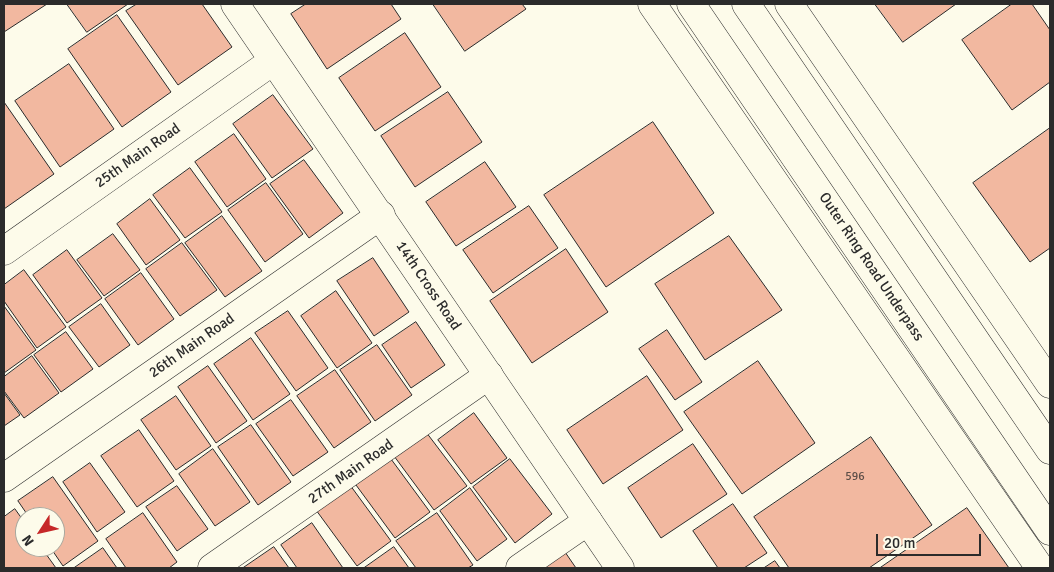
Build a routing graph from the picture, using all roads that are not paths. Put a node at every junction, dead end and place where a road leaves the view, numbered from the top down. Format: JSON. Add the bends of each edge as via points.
{"nodes":[{"id":1,"x":235,"y":4,"type":"edge"},
{"id":2,"x":652,"y":4,"type":"edge"},
{"id":3,"x":691,"y":4,"type":"edge"},
{"id":4,"x":746,"y":4,"type":"edge"},
{"id":5,"x":789,"y":4,"type":"edge"},
{"id":6,"x":273,"y":61,"type":"junction"},
{"id":7,"x":381,"y":215,"type":"junction"},
{"id":8,"x":4,"y":251,"type":"edge"},
{"id":9,"x":489,"y":375,"type":"junction"},
{"id":10,"x":1050,"y":384,"type":"edge"},
{"id":11,"x":1050,"y":450,"type":"edge"},
{"id":12,"x":4,"y":478,"type":"edge"},
{"id":13,"x":588,"y":521,"type":"junction"},
{"id":14,"x":1050,"y":531,"type":"edge"},
{"id":15,"x":212,"y":568,"type":"edge"},
{"id":16,"x":520,"y":568,"type":"edge"},
{"id":17,"x":620,"y":568,"type":"edge"},
{"id":18,"x":1040,"y":568,"type":"edge"}],
"edges":[{"from":1,"to":6,"type":"main road","name":"14th Cross Road"},
{"from":2,"to":18,"type":"main road"},
{"from":3,"to":14,"type":"main road","name":"Outer Ring Road Underpass"},
{"from":4,"to":11,"type":"main road"},
{"from":5,"to":10,"type":"main road"},
{"from":6,"to":7,"type":"main road","name":"14th Cross Road"},
{"from":6,"to":8,"type":"main road","name":"25th Main Road"},
{"from":7,"to":9,"type":"main road","name":"14th Cross Road"},
{"from":7,"to":12,"type":"main road","name":"26th Main Road"},
{"from":9,"to":13,"type":"main road","name":"14th Cross Road"},
{"from":9,"to":15,"type":"main road","name":"27th Main Road"},
{"from":13,"to":16,"type":"main road"},
{"from":13,"to":17,"type":"main road","name":"14th Cross Road"}]}
